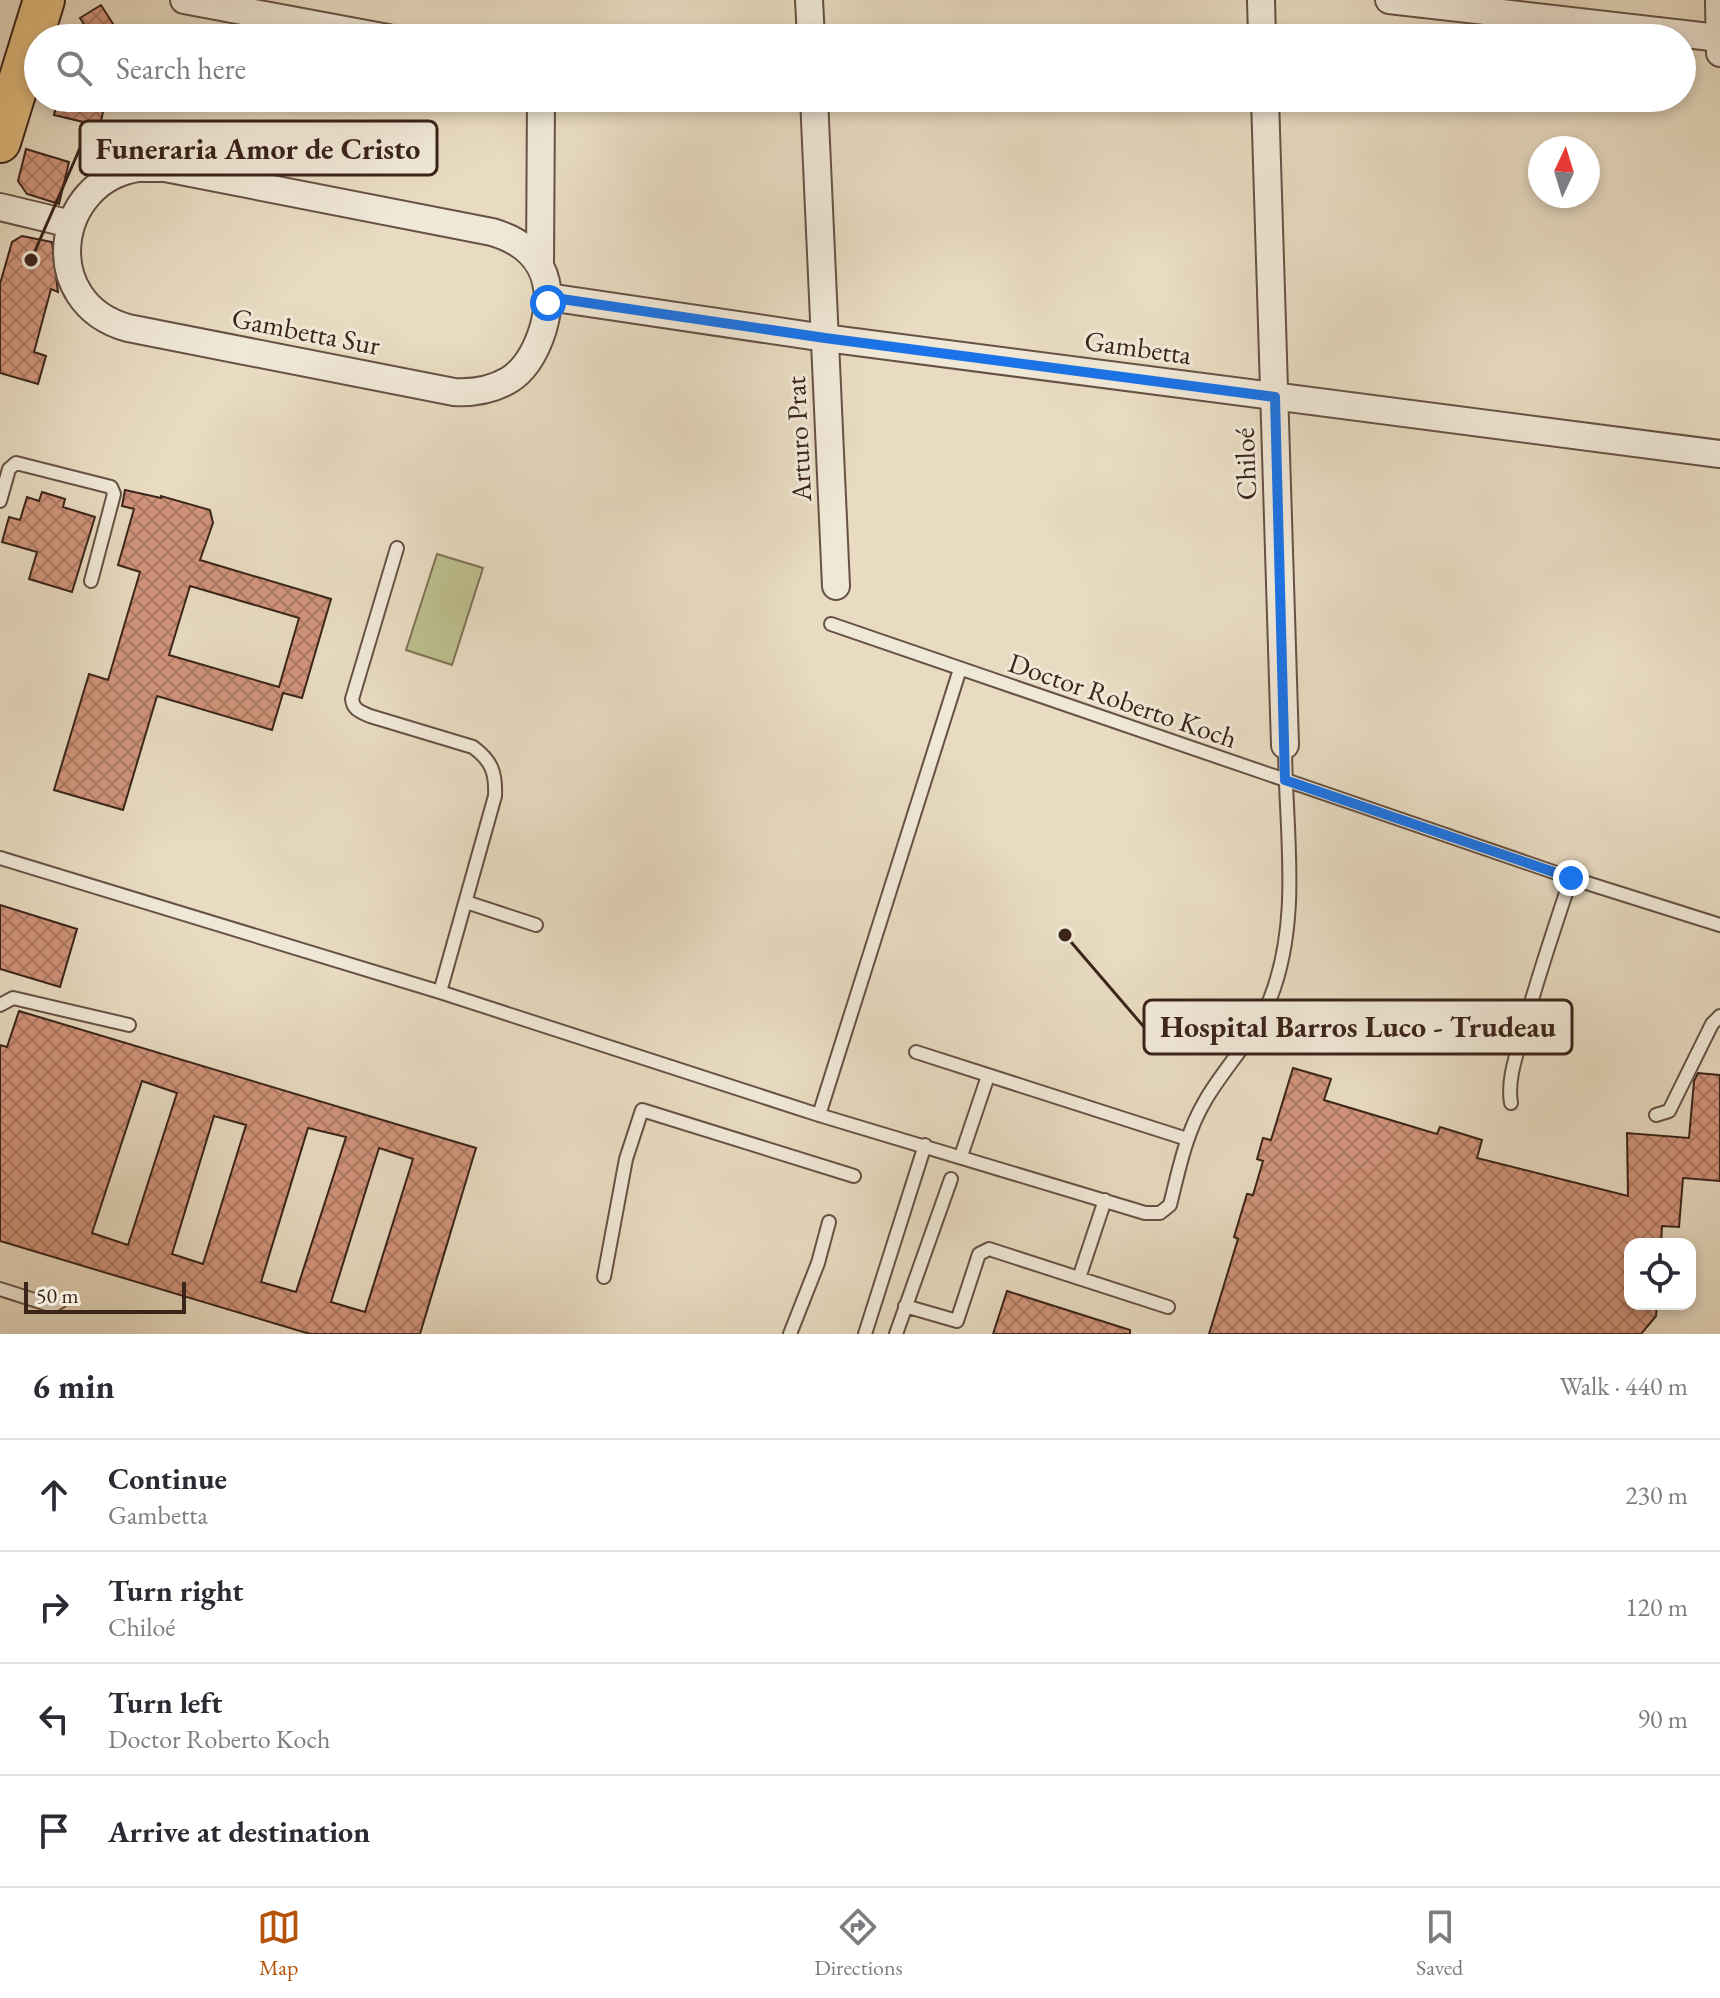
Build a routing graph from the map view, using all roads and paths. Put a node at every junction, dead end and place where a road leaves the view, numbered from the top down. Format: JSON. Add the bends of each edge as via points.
{"nodes":[{"id":1,"x":44,"y":0,"type":"edge"},
{"id":2,"x":184,"y":0,"type":"edge"},
{"id":3,"x":809,"y":0,"type":"edge"},
{"id":4,"x":1261,"y":0,"type":"edge"},
{"id":5,"x":1389,"y":0,"type":"edge"},
{"id":6,"x":1719,"y":0,"type":"edge"},
{"id":7,"x":37,"y":24,"type":"edge"},
{"id":8,"x":313,"y":24,"type":"edge"},
{"id":9,"x":810,"y":24,"type":"edge"},
{"id":10,"x":1262,"y":24,"type":"edge"},
{"id":11,"x":1598,"y":24,"type":"edge"},
{"id":12,"x":1696,"y":35,"type":"edge"},
{"id":13,"x":1720,"y":38,"type":"edge"},
{"id":14,"x":1720,"y":53,"type":"edge"},
{"id":15,"x":24,"y":65,"type":"edge"},
{"id":16,"x":541,"y":112,"type":"edge"},
{"id":17,"x":815,"y":112,"type":"edge"},
{"id":18,"x":1265,"y":112,"type":"edge"},
{"id":19,"x":0,"y":142,"type":"edge"},
{"id":20,"x":0,"y":207,"type":"edge"},
{"id":21,"x":71,"y":224,"type":"junction"},
{"id":22,"x":540,"y":266,"type":"junction"},
{"id":23,"x":548,"y":297,"type":"junction"},
{"id":24,"x":825,"y":338,"type":"junction"},
{"id":25,"x":1275,"y":397,"type":"junction"},
{"id":26,"x":1720,"y":454,"type":"edge"},
{"id":27,"x":0,"y":501,"type":"edge"},
{"id":28,"x":397,"y":548,"type":"dead end"},
{"id":29,"x":91,"y":581,"type":"dead end"},
{"id":30,"x":836,"y":586,"type":"dead end"},
{"id":31,"x":831,"y":624,"type":"dead end"},
{"id":32,"x":960,"y":669,"type":"junction"},
{"id":33,"x":1285,"y":745,"type":"joint"},
{"id":34,"x":1285,"y":780,"type":"junction"},
{"id":35,"x":0,"y":858,"type":"edge"},
{"id":36,"x":1571,"y":878,"type":"junction"},
{"id":37,"x":466,"y":902,"type":"junction"},
{"id":38,"x":536,"y":925,"type":"dead end"},
{"id":39,"x":1720,"y":925,"type":"edge"},
{"id":40,"x":440,"y":992,"type":"junction"},
{"id":41,"x":0,"y":1005,"type":"edge"},
{"id":42,"x":1720,"y":1016,"type":"edge"},
{"id":43,"x":129,"y":1025,"type":"dead end"},
{"id":44,"x":916,"y":1052,"type":"dead end"},
{"id":45,"x":988,"y":1076,"type":"junction"},
{"id":46,"x":1511,"y":1103,"type":"dead end"},
{"id":47,"x":819,"y":1115,"type":"junction"},
{"id":48,"x":1656,"y":1115,"type":"dead end"},
{"id":49,"x":1187,"y":1139,"type":"junction"},
{"id":50,"x":925,"y":1145,"type":"junction"},
{"id":51,"x":961,"y":1156,"type":"junction"},
{"id":52,"x":854,"y":1176,"type":"dead end"},
{"id":53,"x":951,"y":1179,"type":"dead end"},
{"id":54,"x":1105,"y":1200,"type":"junction"},
{"id":55,"x":829,"y":1222,"type":"dead end"},
{"id":56,"x":604,"y":1277,"type":"dead end"},
{"id":57,"x":1079,"y":1278,"type":"junction"},
{"id":58,"x":0,"y":1289,"type":"edge"},
{"id":59,"x":61,"y":1301,"type":"dead end"},
{"id":60,"x":905,"y":1306,"type":"junction"},
{"id":61,"x":1168,"y":1307,"type":"dead end"},
{"id":62,"x":790,"y":1334,"type":"edge"},
{"id":63,"x":865,"y":1334,"type":"edge"},
{"id":64,"x":896,"y":1334,"type":"edge"}],
"edges":[{"from":1,"to":7,"type":"main road"},
{"from":2,"to":8,"type":"street"},
{"from":3,"to":9,"type":"street"},
{"from":4,"to":10,"type":"street"},
{"from":5,"to":11,"type":"street"},
{"from":6,"to":13,"type":"street"},
{"from":12,"to":13,"type":"street"},
{"from":13,"to":14,"type":"street"},
{"from":15,"to":19,"type":"main road"},
{"from":16,"to":22,"type":"street"},
{"from":17,"to":24,"type":"street","name":"Arturo Prat"},
{"from":18,"to":25,"type":"street","name":"Chiloé"},
{"from":20,"to":21,"type":"street"},
{"from":21,"to":22,"type":"street","via":[[83,201],[104,181],[129,169],[165,168],[492,232],[519,244]]},
{"from":21,"to":23,"type":"street","name":"Gambetta Sur","via":[[69,262],[75,290],[107,322],[447,392],[486,390],[521,371],[540,339]]},
{"from":22,"to":23,"type":"street"},
{"from":23,"to":24,"type":"street","name":"Gambetta"},
{"from":24,"to":25,"type":"street","name":"Gambetta"},
{"from":24,"to":30,"type":"street","name":"Arturo Prat"},
{"from":25,"to":26,"type":"street","name":"Gambetta"},
{"from":25,"to":33,"type":"street","name":"Chiloé"},
{"from":27,"to":29,"type":"lane","via":[[9,469],[16,463],[111,487],[114,494]]},
{"from":28,"to":37,"type":"lane","via":[[353,705],[370,716],[473,747],[486,756],[496,775],[495,796]]},
{"from":31,"to":32,"type":"lane","name":"Doctor Roberto Koch"},
{"from":32,"to":34,"type":"lane","name":"Doctor Roberto Koch"},
{"from":32,"to":47,"type":"lane"},
{"from":33,"to":34,"type":"lane","name":"Chiloé"},
{"from":34,"to":36,"type":"lane","name":"Doctor Roberto Koch"},
{"from":34,"to":49,"type":"lane","name":"Chiloé","via":[[1289,911],[1281,966],[1257,1026],[1206,1099]]},
{"from":35,"to":40,"type":"lane"},
{"from":36,"to":39,"type":"lane","name":"Doctor Roberto Koch"},
{"from":36,"to":46,"type":"lane","via":[[1534,988],[1512,1071]]},
{"from":37,"to":38,"type":"lane"},
{"from":37,"to":40,"type":"lane"},
{"from":40,"to":47,"type":"lane"},
{"from":41,"to":43,"type":"lane","via":[[13,998]]},
{"from":42,"to":48,"type":"lane","via":[[1669,1111]]},
{"from":44,"to":45,"type":"lane"},
{"from":45,"to":49,"type":"lane"},
{"from":45,"to":51,"type":"lane"},
{"from":47,"to":50,"type":"lane"},
{"from":49,"to":54,"type":"lane","name":"Chiloé","via":[[1170,1205],[1160,1213]]},
{"from":50,"to":51,"type":"lane"},
{"from":50,"to":63,"type":"lane"},
{"from":51,"to":54,"type":"lane"},
{"from":52,"to":56,"type":"lane","via":[[642,1110],[626,1159]]},
{"from":53,"to":60,"type":"lane"},
{"from":54,"to":57,"type":"lane"},
{"from":55,"to":62,"type":"lane"},
{"from":57,"to":60,"type":"lane","via":[[989,1249],[979,1254],[957,1321]]},
{"from":57,"to":61,"type":"lane"},
{"from":58,"to":59,"type":"lane","via":[[53,1306]]},
{"from":60,"to":64,"type":"lane"}]}
